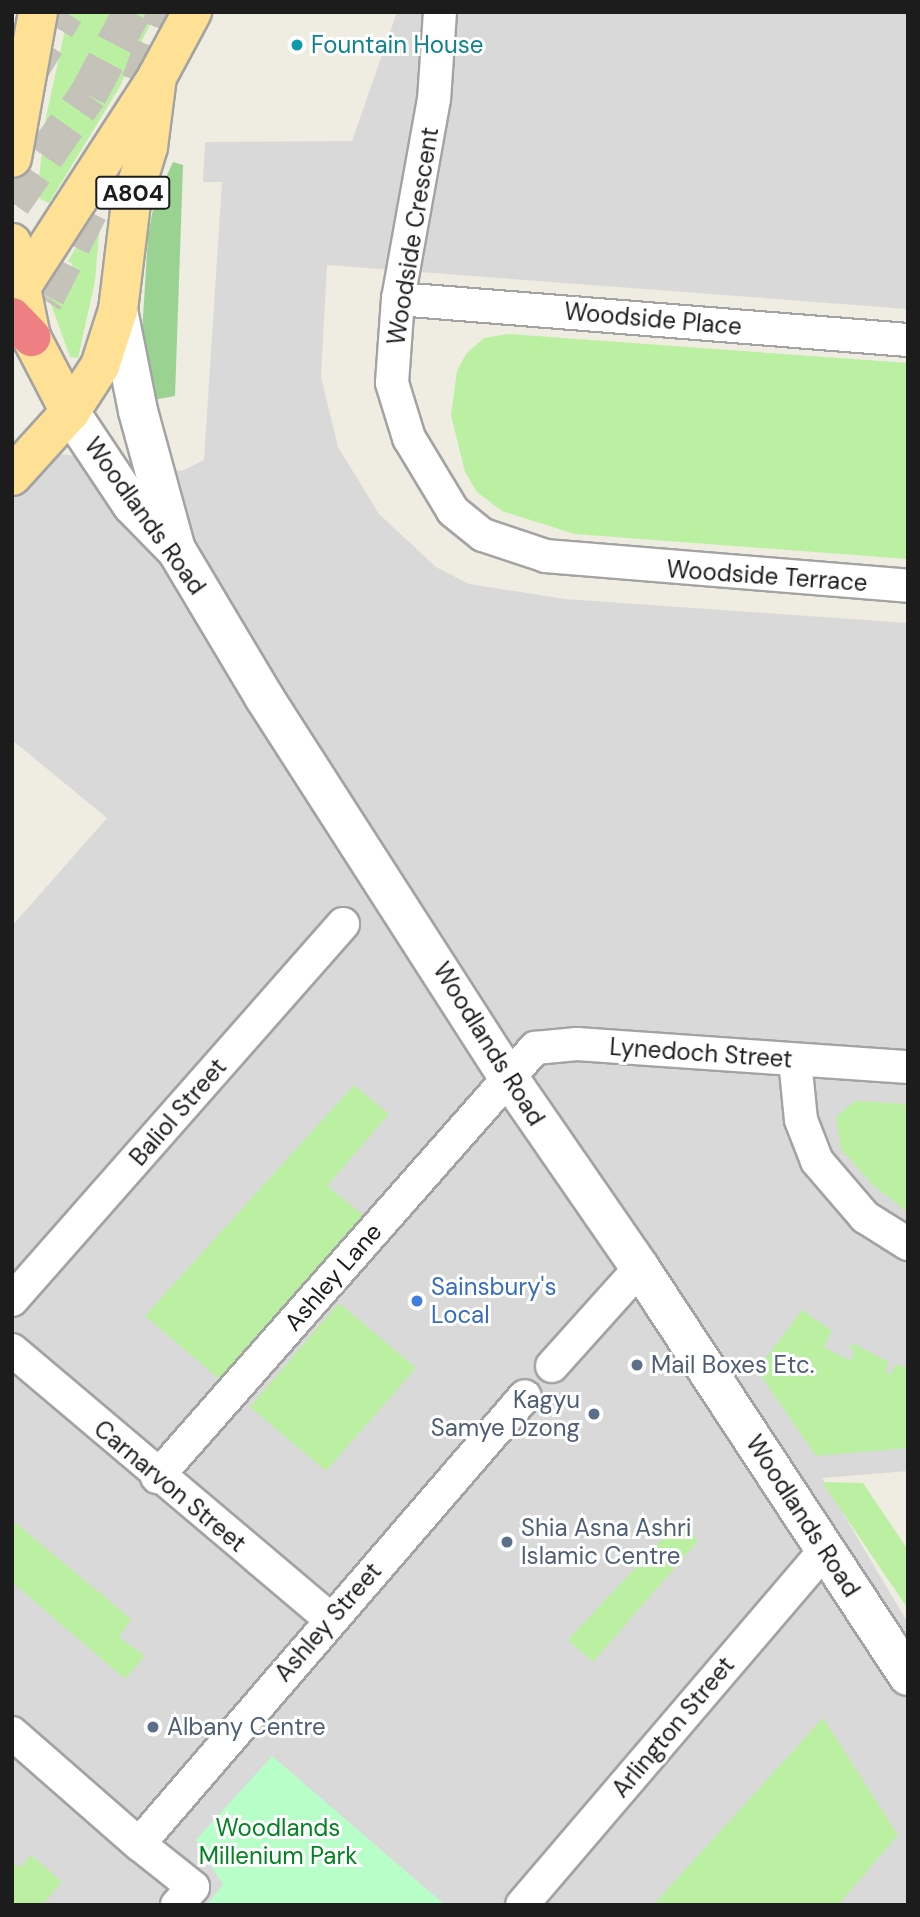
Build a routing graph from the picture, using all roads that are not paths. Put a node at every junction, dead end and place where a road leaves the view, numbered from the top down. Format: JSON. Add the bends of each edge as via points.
{"nodes":[{"id":1,"x":38,"y":12,"type":"edge"},
{"id":2,"x":192,"y":12,"type":"edge"},
{"id":3,"x":440,"y":12,"type":"edge"},
{"id":4,"x":157,"y":77,"type":"junction"},
{"id":5,"x":18,"y":81,"type":"edge"},
{"id":6,"x":12,"y":158,"type":"edge"},
{"id":7,"x":12,"y":243,"type":"edge"},
{"id":8,"x":398,"y":299,"type":"junction"},
{"id":9,"x":19,"y":310,"type":"edge"},
{"id":10,"x":118,"y":310,"type":"junction"},
{"id":11,"x":908,"y":340,"type":"edge"},
{"id":12,"x":70,"y":412,"type":"junction"},
{"id":13,"x":12,"y":477,"type":"edge"},
{"id":14,"x":177,"y":551,"type":"junction"},
{"id":15,"x":626,"y":565,"type":"joint"},
{"id":16,"x":908,"y":586,"type":"edge"},
{"id":17,"x":343,"y":924,"type":"dead end"},
{"id":18,"x":795,"y":1060,"type":"junction"},
{"id":19,"x":908,"y":1067,"type":"edge"},
{"id":20,"x":509,"y":1078,"type":"junction"},
{"id":21,"x":908,"y":1244,"type":"edge"},
{"id":22,"x":640,"y":1268,"type":"junction"},
{"id":23,"x":12,"y":1300,"type":"edge"},
{"id":24,"x":12,"y":1350,"type":"edge"},
{"id":25,"x":552,"y":1366,"type":"dead end"},
{"id":26,"x":525,"y":1396,"type":"dead end"},
{"id":27,"x":157,"y":1476,"type":"junction"},
{"id":28,"x":825,"y":1549,"type":"junction"},
{"id":29,"x":330,"y":1619,"type":"junction"},
{"id":30,"x":908,"y":1676,"type":"edge"},
{"id":31,"x":12,"y":1733,"type":"edge"},
{"id":32,"x":139,"y":1844,"type":"junction"},
{"id":33,"x":177,"y":1905,"type":"edge"},
{"id":34,"x":522,"y":1905,"type":"edge"}],
"edges":[{"from":1,"to":5,"type":"main road"},
{"from":2,"to":4,"type":"main road"},
{"from":3,"to":8,"type":"street","name":"Woodside Crescent","via":[[423,172]]},
{"from":4,"to":9,"type":"main road"},
{"from":4,"to":10,"type":"main road","number":"A804","via":[[148,147],[123,250]]},
{"from":5,"to":6,"type":"main road"},
{"from":7,"to":9,"type":"main road"},
{"from":8,"to":11,"type":"street","name":"Woodside Place"},
{"from":8,"to":15,"type":"street","name":"Woodside Crescent","via":[[392,383],[396,400],[409,438],[453,511],[483,535],[504,544],[546,555]]},
{"from":9,"to":12,"type":"main road"},
{"from":10,"to":12,"type":"main road","number":"A804","via":[[100,366]]},
{"from":10,"to":14,"type":"street","number":"A804","via":[[138,411]]},
{"from":12,"to":13,"type":"main road","number":"A804"},
{"from":12,"to":14,"type":"street","name":"Woodlands Road","via":[[132,505]]},
{"from":14,"to":20,"type":"street","name":"Woodlands Road","via":[[264,697]]},
{"from":15,"to":16,"type":"street","name":"Woodside Terrace"},
{"from":17,"to":23,"type":"street","name":"Baliol Street"},
{"from":18,"to":19,"type":"street","name":"Lynedoch Street"},
{"from":18,"to":20,"type":"street","name":"Lynedoch Street","via":[[549,1044],[535,1048]]},
{"from":18,"to":21,"type":"street","via":[[801,1120],[817,1161],[865,1217]]},
{"from":20,"to":22,"type":"street","name":"Woodlands Road"},
{"from":20,"to":27,"type":"street","name":"Ashley Lane"},
{"from":22,"to":25,"type":"street"},
{"from":22,"to":28,"type":"street","name":"Woodlands Road"},
{"from":24,"to":27,"type":"street","name":"Carnarvon Street"},
{"from":26,"to":29,"type":"street","name":"Ashley Street"},
{"from":27,"to":29,"type":"street","name":"Carnarvon Street"},
{"from":28,"to":30,"type":"street","name":"Woodlands Road"},
{"from":28,"to":34,"type":"street","name":"Arlington Street"},
{"from":29,"to":32,"type":"street","name":"Ashley Street"},
{"from":31,"to":32,"type":"street"},
{"from":32,"to":33,"type":"street","via":[[193,1887]]}]}
